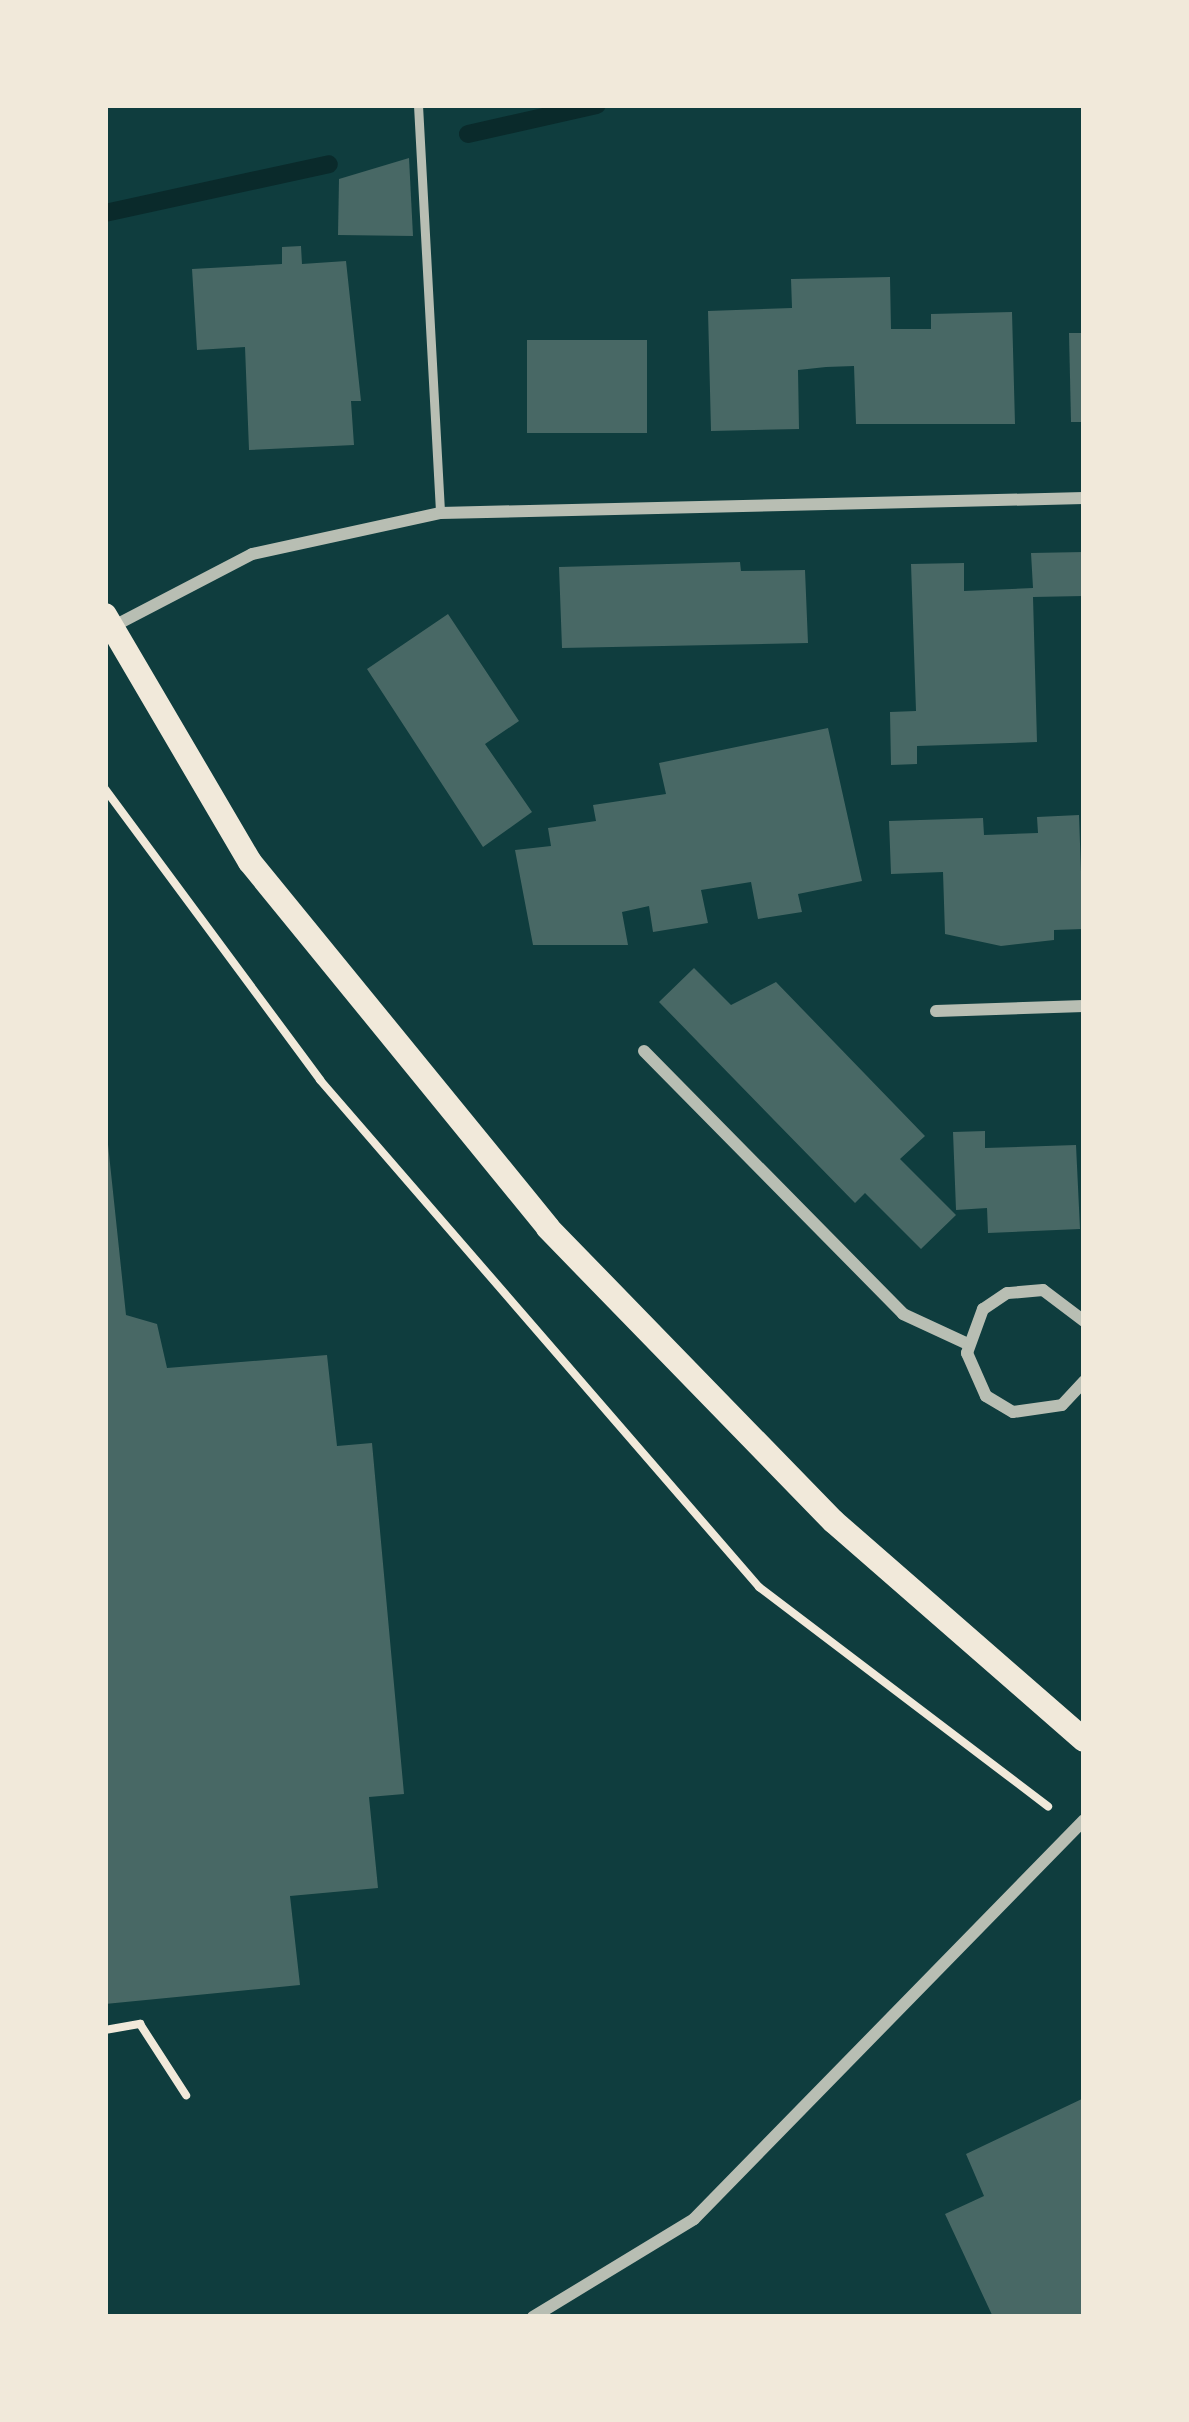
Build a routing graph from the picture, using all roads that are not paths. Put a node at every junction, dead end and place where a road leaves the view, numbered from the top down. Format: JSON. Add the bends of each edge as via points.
{"nodes":[{"id":1,"x":418,"y":105,"type":"edge"},
{"id":2,"x":1084,"y":498,"type":"edge"},
{"id":3,"x":440,"y":514,"type":"junction"},
{"id":4,"x":107,"y":624,"type":"edge"},
{"id":5,"x":1084,"y":1006,"type":"edge"},
{"id":6,"x":936,"y":1011,"type":"dead end"},
{"id":7,"x":644,"y":1051,"type":"dead end"},
{"id":8,"x":1084,"y":1321,"type":"edge"},
{"id":9,"x":968,"y":1344,"type":"junction"},
{"id":10,"x":1084,"y":1382,"type":"edge"},
{"id":11,"x":1084,"y":1740,"type":"edge"},
{"id":12,"x":1080,"y":1824,"type":"edge"},
{"id":13,"x":533,"y":2317,"type":"edge"}],
"edges":[{"from":1,"to":3,"type":"lane"},
{"from":2,"to":3,"type":"street"},
{"from":3,"to":4,"type":"street","via":[[252,554]]},
{"from":4,"to":11,"type":"main road","via":[[250,862],[548,1228],[833,1521]]},
{"from":5,"to":6,"type":"street"},
{"from":7,"to":9,"type":"street","via":[[903,1314]]},
{"from":8,"to":9,"type":"street","via":[[1043,1290],[1007,1293],[983,1309]]},
{"from":9,"to":10,"type":"street","via":[[975,1382],[1013,1412],[1062,1405]]},
{"from":12,"to":13,"type":"street","via":[[694,2218]]}]}
